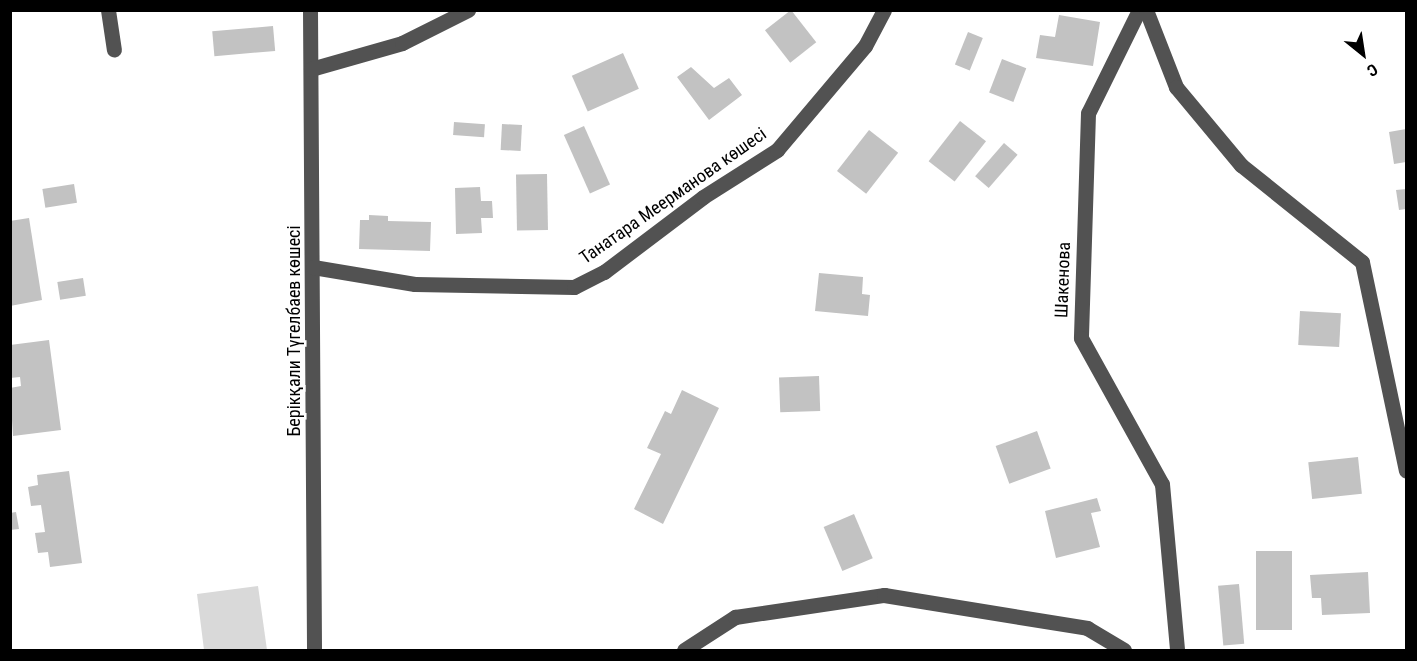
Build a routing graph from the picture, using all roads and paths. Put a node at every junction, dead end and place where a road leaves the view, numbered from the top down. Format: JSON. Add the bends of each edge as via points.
{"nodes":[{"id":1,"x":108,"y":10,"type":"edge"},
{"id":2,"x":310,"y":10,"type":"edge"},
{"id":3,"x":468,"y":10,"type":"edge"},
{"id":4,"x":884,"y":10,"type":"edge"},
{"id":5,"x":1139,"y":10,"type":"edge"},
{"id":6,"x":1146,"y":10,"type":"edge"},
{"id":7,"x":114,"y":50,"type":"dead end"},
{"id":8,"x":311,"y":69,"type":"junction"},
{"id":9,"x":313,"y":267,"type":"junction"},
{"id":10,"x":1407,"y":470,"type":"edge"},
{"id":11,"x":314,"y":651,"type":"edge"},
{"id":12,"x":684,"y":651,"type":"edge"},
{"id":13,"x":1124,"y":651,"type":"edge"},
{"id":14,"x":1177,"y":651,"type":"edge"}],
"edges":[{"from":1,"to":7,"type":"street"},
{"from":2,"to":8,"type":"street","name":"Берікқали Түгелбаев көшесі"},
{"from":3,"to":8,"type":"street","via":[[402,43]]},
{"from":4,"to":9,"type":"street","name":"Танатара Меерманова көшесі","via":[[865,46],[777,150],[703,197],[604,273],[574,287],[415,284]]},
{"from":5,"to":14,"type":"street","name":"Шакенова","via":[[1088,113],[1081,338],[1162,484]]},
{"from":6,"to":10,"type":"street","via":[[1176,87],[1241,165],[1362,262]]},
{"from":8,"to":9,"type":"street","name":"Берікқали Түгелбаев көшесі"},
{"from":9,"to":11,"type":"street","name":"Берікқали Түгелбаев көшесі"},
{"from":12,"to":13,"type":"street","via":[[735,617],[885,595],[1087,628]]}]}
